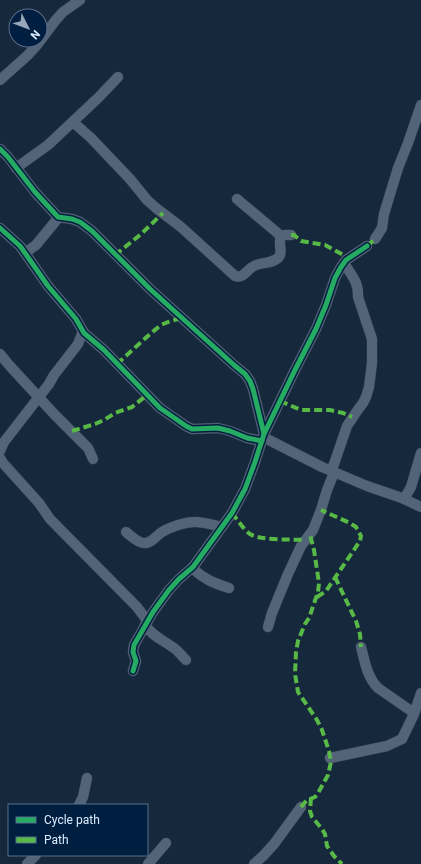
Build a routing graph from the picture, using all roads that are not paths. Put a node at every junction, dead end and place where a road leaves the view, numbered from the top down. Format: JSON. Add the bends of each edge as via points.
{"nodes":[{"id":1,"x":80,"y":0,"type":"edge"},
{"id":2,"x":118,"y":77,"type":"dead end"},
{"id":3,"x":0,"y":80,"type":"edge"},
{"id":4,"x":421,"y":105,"type":"edge"},
{"id":5,"x":73,"y":122,"type":"junction"},
{"id":6,"x":410,"y":136,"type":"junction"},
{"id":7,"x":421,"y":139,"type":"edge"},
{"id":8,"x":0,"y":149,"type":"edge"},
{"id":9,"x":16,"y":168,"type":"junction"},
{"id":10,"x":237,"y":199,"type":"dead end"},
{"id":11,"x":59,"y":217,"type":"junction"},
{"id":12,"x":0,"y":228,"type":"edge"},
{"id":13,"x":375,"y":238,"type":"dead end"},
{"id":14,"x":367,"y":246,"type":"dead end"},
{"id":15,"x":25,"y":253,"type":"junction"},
{"id":16,"x":344,"y":263,"type":"junction"},
{"id":17,"x":83,"y":331,"type":"junction"},
{"id":18,"x":0,"y":354,"type":"edge"},
{"id":19,"x":39,"y":397,"type":"junction"},
{"id":20,"x":263,"y":437,"type":"junction"},
{"id":21,"x":1,"y":444,"type":"edge"},
{"id":22,"x":421,"y":453,"type":"edge"},
{"id":23,"x":0,"y":458,"type":"edge"},
{"id":24,"x":93,"y":458,"type":"dead end"},
{"id":25,"x":332,"y":472,"type":"junction"},
{"id":26,"x":404,"y":499,"type":"junction"},
{"id":27,"x":421,"y":507,"type":"edge"},
{"id":28,"x":222,"y":527,"type":"junction"},
{"id":29,"x":126,"y":532,"type":"dead end"},
{"id":30,"x":192,"y":568,"type":"junction"},
{"id":31,"x":229,"y":588,"type":"dead end"},
{"id":32,"x":146,"y":624,"type":"junction"},
{"id":33,"x":268,"y":627,"type":"dead end"},
{"id":34,"x":361,"y":647,"type":"dead end"},
{"id":35,"x":186,"y":660,"type":"dead end"},
{"id":36,"x":133,"y":670,"type":"dead end"},
{"id":37,"x":421,"y":693,"type":"edge"},
{"id":38,"x":416,"y":715,"type":"edge"},
{"id":39,"x":330,"y":758,"type":"dead end"},
{"id":40,"x":87,"y":778,"type":"dead end"},
{"id":41,"x":80,"y":804,"type":"edge"},
{"id":42,"x":301,"y":807,"type":"dead end"},
{"id":43,"x":166,"y":843,"type":"dead end"},
{"id":44,"x":35,"y":856,"type":"edge"},
{"id":45,"x":27,"y":864,"type":"edge"},
{"id":46,"x":148,"y":864,"type":"edge"},
{"id":47,"x":254,"y":864,"type":"edge"}],
"edges":[{"from":1,"to":3,"type":"street","via":[[63,12],[28,55]]},
{"from":2,"to":5,"type":"street"},
{"from":4,"to":6,"type":"street"},
{"from":5,"to":9,"type":"street","via":[[48,145]]},
{"from":5,"to":10,"type":"street","via":[[156,208],[239,277],[253,266],[276,259],[280,255],[279,239],[286,236]]},
{"from":6,"to":7,"type":"street"},
{"from":6,"to":13,"type":"street","via":[[391,190],[382,228]]},
{"from":8,"to":9,"type":"street"},
{"from":9,"to":11,"type":"street"},
{"from":11,"to":15,"type":"street","via":[[36,245]]},
{"from":11,"to":20,"type":"street","via":[[80,222],[92,231],[150,289],[245,374],[253,389]]},
{"from":12,"to":15,"type":"street"},
{"from":14,"to":16,"type":"street"},
{"from":15,"to":17,"type":"street","via":[[48,286],[76,318]]},
{"from":16,"to":20,"type":"street","via":[[335,278],[316,329]]},
{"from":16,"to":25,"type":"street","via":[[357,284],[358,297],[372,339],[372,363],[366,397],[347,426]]},
{"from":17,"to":19,"type":"street","via":[[78,344]]},
{"from":17,"to":20,"type":"street","via":[[160,408],[186,426],[192,429],[218,428],[246,438]]},
{"from":18,"to":19,"type":"street"},
{"from":19,"to":21,"type":"street"},
{"from":19,"to":24,"type":"street","via":[[81,440]]},
{"from":20,"to":25,"type":"street"},
{"from":20,"to":28,"type":"street","via":[[245,489]]},
{"from":22,"to":26,"type":"street","via":[[411,487]]},
{"from":23,"to":32,"type":"street","via":[[54,524],[137,607],[146,619]]},
{"from":25,"to":26,"type":"street"},
{"from":25,"to":33,"type":"street","via":[[314,530],[301,546]]},
{"from":26,"to":27,"type":"street"},
{"from":28,"to":29,"type":"street","via":[[186,523],[161,532],[143,544]]},
{"from":28,"to":30,"type":"street"},
{"from":30,"to":31,"type":"street","via":[[200,576]]},
{"from":30,"to":32,"type":"street","via":[[169,590]]},
{"from":32,"to":35,"type":"street","via":[[154,636]]},
{"from":32,"to":36,"type":"street","via":[[134,645],[136,660]]},
{"from":34,"to":38,"type":"street","via":[[373,683]]},
{"from":37,"to":38,"type":"street"},
{"from":38,"to":39,"type":"street","via":[[402,739],[394,743]]},
{"from":40,"to":41,"type":"street"},
{"from":42,"to":47,"type":"street","via":[[274,844]]},
{"from":43,"to":46,"type":"street"},
{"from":44,"to":45,"type":"street"}]}
